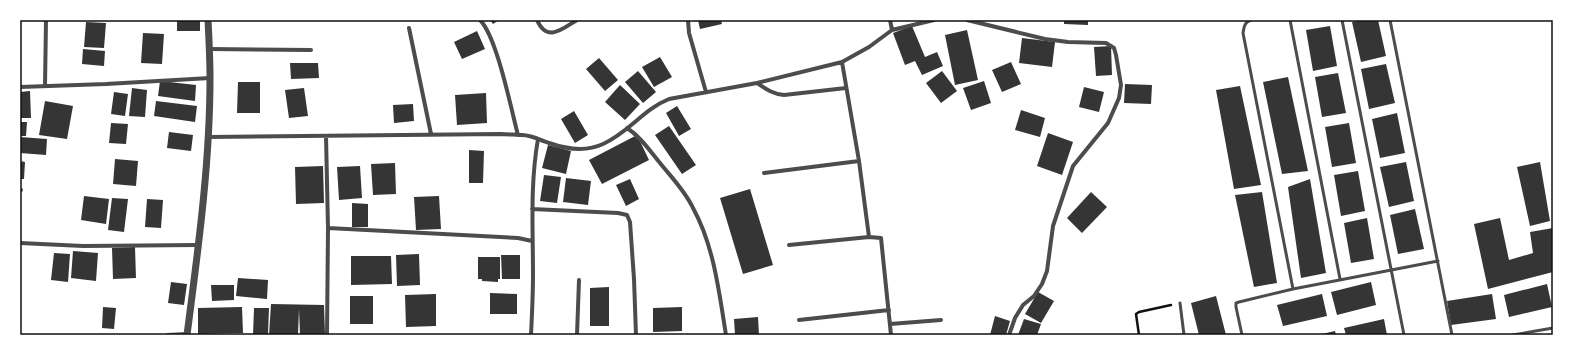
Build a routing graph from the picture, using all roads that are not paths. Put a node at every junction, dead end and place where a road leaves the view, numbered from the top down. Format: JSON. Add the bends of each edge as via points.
{"nodes":[{"id":1,"x":46,"y":20,"type":"edge"},
{"id":2,"x":208,"y":20,"type":"edge"},
{"id":3,"x":480,"y":20,"type":"edge"},
{"id":4,"x":537,"y":20,"type":"edge"},
{"id":5,"x":577,"y":20,"type":"edge"},
{"id":6,"x":688,"y":20,"type":"edge"},
{"id":7,"x":890,"y":20,"type":"edge"},
{"id":8,"x":934,"y":20,"type":"edge"},
{"id":9,"x":967,"y":20,"type":"edge"},
{"id":10,"x":1251,"y":20,"type":"edge"},
{"id":11,"x":1290,"y":20,"type":"edge"},
{"id":12,"x":1342,"y":20,"type":"edge"},
{"id":13,"x":1390,"y":20,"type":"edge"},
{"id":14,"x":409,"y":28,"type":"dead end"},
{"id":15,"x":892,"y":30,"type":"junction"},
{"id":16,"x":209,"y":49,"type":"junction"},
{"id":17,"x":311,"y":50,"type":"dead end"},
{"id":18,"x":842,"y":62,"type":"junction"},
{"id":19,"x":210,"y":78,"type":"junction"},
{"id":20,"x":757,"y":82,"type":"junction"},
{"id":21,"x":45,"y":86,"type":"junction"},
{"id":22,"x":20,"y":87,"type":"edge"},
{"id":23,"x":846,"y":88,"type":"junction"},
{"id":24,"x":706,"y":92,"type":"junction"},
{"id":25,"x":627,"y":128,"type":"junction"},
{"id":26,"x":431,"y":134,"type":"junction"},
{"id":27,"x":518,"y":135,"type":"junction"},
{"id":28,"x":326,"y":136,"type":"junction"},
{"id":29,"x":208,"y":137,"type":"junction"},
{"id":30,"x":538,"y":139,"type":"junction"},
{"id":31,"x":859,"y":161,"type":"junction"},
{"id":32,"x":764,"y":173,"type":"dead end"},
{"id":33,"x":532,"y":209,"type":"junction"},
{"id":34,"x":328,"y":228,"type":"junction"},
{"id":35,"x":869,"y":237,"type":"junction"},
{"id":36,"x":532,"y":241,"type":"junction"},
{"id":37,"x":20,"y":243,"type":"edge"},
{"id":38,"x":789,"y":245,"type":"dead end"},
{"id":39,"x":198,"y":246,"type":"junction"},
{"id":40,"x":1438,"y":261,"type":"junction"},
{"id":41,"x":1392,"y":269,"type":"junction"},
{"id":42,"x":1340,"y":279,"type":"junction"},
{"id":43,"x":579,"y":280,"type":"dead end"},
{"id":44,"x":1292,"y":289,"type":"junction"},
{"id":45,"x":1180,"y":303,"type":"road end"},
{"id":46,"x":889,"y":310,"type":"junction"},
{"id":47,"x":799,"y":320,"type":"dead end"},
{"id":48,"x":941,"y":320,"type":"dead end"},
{"id":49,"x":890,"y":324,"type":"junction"},
{"id":50,"x":1553,"y":328,"type":"edge"},
{"id":51,"x":168,"y":335,"type":"edge"},
{"id":52,"x":187,"y":335,"type":"edge"},
{"id":53,"x":327,"y":335,"type":"edge"},
{"id":54,"x":531,"y":335,"type":"edge"},
{"id":55,"x":577,"y":335,"type":"edge"},
{"id":56,"x":636,"y":335,"type":"edge"},
{"id":57,"x":726,"y":335,"type":"edge"},
{"id":58,"x":892,"y":335,"type":"edge"},
{"id":59,"x":1010,"y":335,"type":"edge"},
{"id":60,"x":1184,"y":335,"type":"edge"},
{"id":61,"x":1242,"y":335,"type":"edge"},
{"id":62,"x":1404,"y":335,"type":"edge"},
{"id":63,"x":1452,"y":335,"type":"edge"},
{"id":64,"x":1513,"y":335,"type":"edge"}],
"edges":[{"from":1,"to":21,"type":"street"},
{"from":2,"to":16,"type":"street"},
{"from":3,"to":27,"type":"street","via":[[487,28],[498,57]]},
{"from":4,"to":5,"type":"street","via":[[545,32],[550,33]]},
{"from":6,"to":24,"type":"street","via":[[689,33]]},
{"from":7,"to":15,"type":"street"},
{"from":8,"to":15,"type":"street"},
{"from":9,"to":59,"type":"street","via":[[1045,39],[1106,43],[1114,48],[1120,77],[1119,98],[1108,123],[1073,166],[1053,226],[1042,284],[1015,318]]},
{"from":10,"to":44,"type":"lane","via":[[1247,22],[1243,33]]},
{"from":11,"to":42,"type":"lane"},
{"from":12,"to":41,"type":"lane"},
{"from":13,"to":40,"type":"lane"},
{"from":14,"to":26,"type":"street"},
{"from":15,"to":18,"type":"street"},
{"from":16,"to":17,"type":"street"},
{"from":16,"to":19,"type":"street"},
{"from":18,"to":20,"type":"street"},
{"from":18,"to":23,"type":"street"},
{"from":19,"to":21,"type":"street"},
{"from":19,"to":29,"type":"street"},
{"from":20,"to":23,"type":"street","via":[[768,91],[784,95]]},
{"from":20,"to":24,"type":"street"},
{"from":21,"to":22,"type":"street"},
{"from":23,"to":31,"type":"street"},
{"from":24,"to":25,"type":"street","via":[[660,103]]},
{"from":25,"to":30,"type":"street","via":[[603,144],[579,149],[566,148]]},
{"from":25,"to":57,"type":"street","via":[[638,136],[681,187],[693,208],[710,251]]},
{"from":26,"to":27,"type":"street"},
{"from":26,"to":28,"type":"street"},
{"from":27,"to":30,"type":"street"},
{"from":28,"to":29,"type":"street"},
{"from":28,"to":34,"type":"street"},
{"from":29,"to":39,"type":"street"},
{"from":30,"to":33,"type":"street","via":[[534,160]]},
{"from":31,"to":32,"type":"street"},
{"from":31,"to":35,"type":"street"},
{"from":33,"to":36,"type":"street"},
{"from":33,"to":56,"type":"street","via":[[627,215],[630,222]]},
{"from":34,"to":36,"type":"street"},
{"from":34,"to":53,"type":"street"},
{"from":35,"to":38,"type":"street"},
{"from":35,"to":46,"type":"street","via":[[881,238],[883,242]]},
{"from":36,"to":54,"type":"street"},
{"from":37,"to":39,"type":"street"},
{"from":39,"to":52,"type":"street"},
{"from":40,"to":41,"type":"lane"},
{"from":40,"to":63,"type":"lane"},
{"from":41,"to":42,"type":"lane"},
{"from":41,"to":62,"type":"lane"},
{"from":42,"to":44,"type":"lane"},
{"from":43,"to":55,"type":"street"},
{"from":44,"to":61,"type":"lane","via":[[1236,304]]},
{"from":45,"to":60,"type":"lane"},
{"from":46,"to":47,"type":"street"},
{"from":46,"to":49,"type":"street"},
{"from":48,"to":49,"type":"street"},
{"from":49,"to":58,"type":"street"},
{"from":50,"to":64,"type":"lane"},
{"from":51,"to":52,"type":"street"}]}
